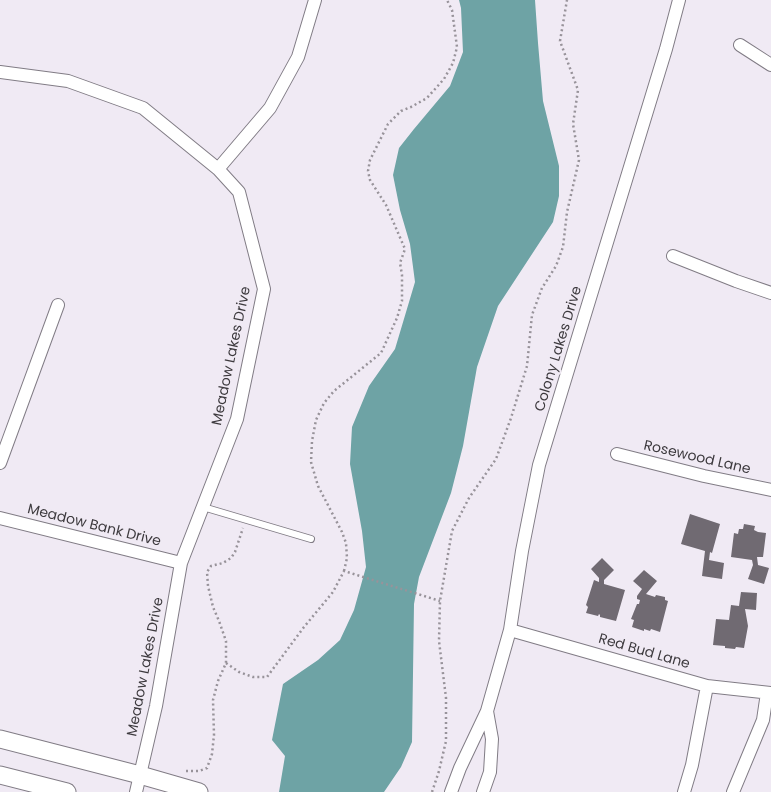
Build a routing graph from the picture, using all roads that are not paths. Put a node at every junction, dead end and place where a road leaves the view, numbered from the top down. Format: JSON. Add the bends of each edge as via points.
{"nodes":[{"id":1,"x":315,"y":0,"type":"edge"},
{"id":2,"x":679,"y":0,"type":"edge"},
{"id":3,"x":740,"y":45,"type":"dead end"},
{"id":4,"x":771,"y":65,"type":"edge"},
{"id":5,"x":0,"y":72,"type":"edge"},
{"id":6,"x":218,"y":169,"type":"junction"},
{"id":7,"x":673,"y":256,"type":"dead end"},
{"id":8,"x":771,"y":293,"type":"edge"},
{"id":9,"x":58,"y":305,"type":"dead end"},
{"id":10,"x":617,"y":454,"type":"dead end"},
{"id":11,"x":0,"y":463,"type":"edge"},
{"id":12,"x":771,"y":490,"type":"edge"},
{"id":13,"x":203,"y":507,"type":"junction"},
{"id":14,"x":0,"y":518,"type":"edge"},
{"id":15,"x":311,"y":539,"type":"dead end"},
{"id":16,"x":181,"y":563,"type":"junction"},
{"id":17,"x":510,"y":630,"type":"junction"},
{"id":18,"x":707,"y":686,"type":"junction"},
{"id":19,"x":769,"y":693,"type":"edge"},
{"id":20,"x":487,"y":711,"type":"junction"},
{"id":21,"x":0,"y":739,"type":"edge"},
{"id":22,"x":0,"y":775,"type":"edge"},
{"id":23,"x":140,"y":775,"type":"junction"},
{"id":24,"x":67,"y":792,"type":"edge"},
{"id":25,"x":136,"y":792,"type":"edge"},
{"id":26,"x":199,"y":792,"type":"edge"},
{"id":27,"x":451,"y":792,"type":"edge"},
{"id":28,"x":483,"y":792,"type":"edge"},
{"id":29,"x":684,"y":792,"type":"edge"},
{"id":30,"x":733,"y":792,"type":"edge"}],
"edges":[{"from":1,"to":6,"type":"street","via":[[298,57],[270,108]]},
{"from":2,"to":17,"type":"street","name":"Colony Lakes Drive","via":[[539,465]]},
{"from":3,"to":4,"type":"street"},
{"from":5,"to":6,"type":"street","name":"Meadow Lakes Drive","via":[[68,81],[143,108]]},
{"from":6,"to":13,"type":"street","name":"Meadow Lakes Drive","via":[[239,192],[264,289],[237,420]]},
{"from":7,"to":8,"type":"street"},
{"from":9,"to":11,"type":"street"},
{"from":10,"to":12,"type":"street","name":"Rosewood Lane"},
{"from":13,"to":15,"type":"lane"},
{"from":13,"to":16,"type":"street","name":"Meadow Lakes Drive"},
{"from":14,"to":16,"type":"street","name":"Meadow Bank Drive"},
{"from":16,"to":23,"type":"street","name":"Meadow Lakes Drive","via":[[156,706]]},
{"from":17,"to":18,"type":"street","name":"Red Bud Lane"},
{"from":17,"to":20,"type":"street","name":"Colony Lakes Drive"},
{"from":18,"to":19,"type":"street","name":"Red Bud Lane"},
{"from":18,"to":29,"type":"street","via":[[692,765]]},
{"from":19,"to":30,"type":"street","via":[[763,720]]},
{"from":20,"to":27,"type":"street","name":"Colony Lakes Drive"},
{"from":20,"to":28,"type":"street","name":"Colony Lakes Drive","via":[[492,739],[490,772]]},
{"from":21,"to":23,"type":"main road"},
{"from":22,"to":24,"type":"main road"},
{"from":23,"to":25,"type":"street","name":"Meadow Lakes Drive"},
{"from":23,"to":26,"type":"main road"}]}
